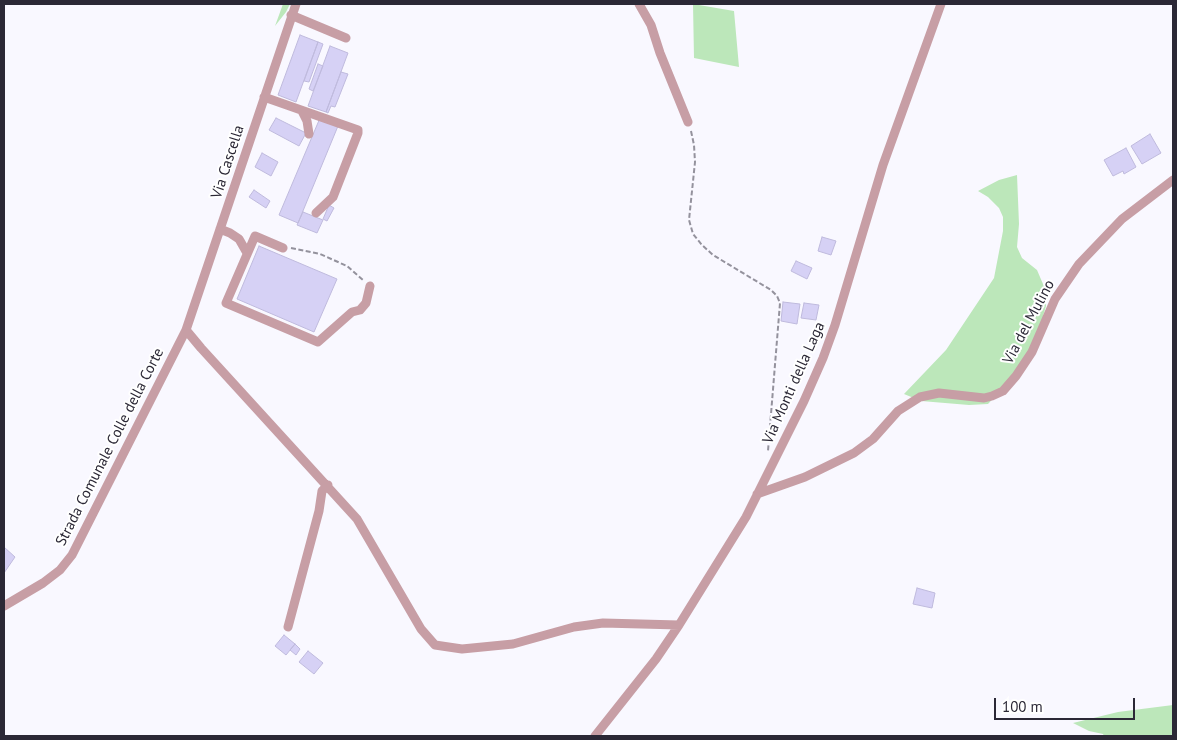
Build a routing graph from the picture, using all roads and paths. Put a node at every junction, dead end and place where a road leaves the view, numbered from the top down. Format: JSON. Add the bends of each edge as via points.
{"nodes":[{"id":1,"x":296,"y":4,"type":"edge"},
{"id":2,"x":639,"y":4,"type":"edge"},
{"id":3,"x":941,"y":4,"type":"edge"},
{"id":4,"x":291,"y":15,"type":"junction"},
{"id":5,"x":346,"y":38,"type":"dead end"},
{"id":6,"x":264,"y":97,"type":"junction"},
{"id":7,"x":302,"y":111,"type":"junction"},
{"id":8,"x":688,"y":122,"type":"joint"},
{"id":9,"x":309,"y":134,"type":"dead end"},
{"id":10,"x":1173,"y":180,"type":"edge"},
{"id":11,"x":316,"y":213,"type":"dead end"},
{"id":12,"x":220,"y":229,"type":"junction"},
{"id":13,"x":283,"y":248,"type":"joint"},
{"id":14,"x":247,"y":253,"type":"junction"},
{"id":15,"x":370,"y":286,"type":"joint"},
{"id":16,"x":186,"y":330,"type":"junction"},
{"id":17,"x":768,"y":458,"type":"dead end"},
{"id":18,"x":328,"y":485,"type":"junction"},
{"id":19,"x":757,"y":494,"type":"junction"},
{"id":20,"x":4,"y":606,"type":"edge"},
{"id":21,"x":679,"y":625,"type":"junction"},
{"id":22,"x":288,"y":628,"type":"dead end"},
{"id":23,"x":594,"y":736,"type":"edge"}],
"edges":[{"from":1,"to":4,"type":"street","name":"Via Cascella"},
{"from":2,"to":8,"type":"street","via":[[651,25]]},
{"from":3,"to":19,"type":"street","name":"Via Monti della Laga","via":[[884,160],[823,358]]},
{"from":4,"to":5,"type":"street"},
{"from":4,"to":6,"type":"street","name":"Via Cascella"},
{"from":6,"to":7,"type":"street"},
{"from":6,"to":12,"type":"street","name":"Via Cascella"},
{"from":7,"to":9,"type":"street","via":[[308,121]]},
{"from":7,"to":11,"type":"street","via":[[358,130],[333,197]]},
{"from":8,"to":17,"type":"path","via":[[695,154],[689,216],[693,234],[713,255],[771,290],[780,303]]},
{"from":10,"to":19,"type":"street","name":"Via del Mulino","via":[[1122,219],[1079,264],[1055,299],[1032,352],[1003,391],[984,398],[939,394],[920,397],[898,411],[860,450],[811,474]]},
{"from":12,"to":14,"type":"street","via":[[239,239]]},
{"from":12,"to":16,"type":"street","name":"Via Cascella"},
{"from":13,"to":14,"type":"street","via":[[255,236]]},
{"from":13,"to":15,"type":"path","via":[[320,254],[346,266]]},
{"from":14,"to":15,"type":"street","via":[[226,303],[318,342],[352,312],[360,310],[366,303]]},
{"from":16,"to":18,"type":"street"},
{"from":16,"to":20,"type":"street","name":"Strada Comunale Colle della Corte","via":[[72,555],[43,583]]},
{"from":18,"to":21,"type":"street","via":[[357,519],[421,629],[435,645],[462,649],[513,644],[574,626],[603,623]]},
{"from":18,"to":22,"type":"street","via":[[322,491]]},
{"from":19,"to":21,"type":"street","name":"Via Monti della Laga"},
{"from":21,"to":23,"type":"street","name":"Via Monti della Laga"}]}
